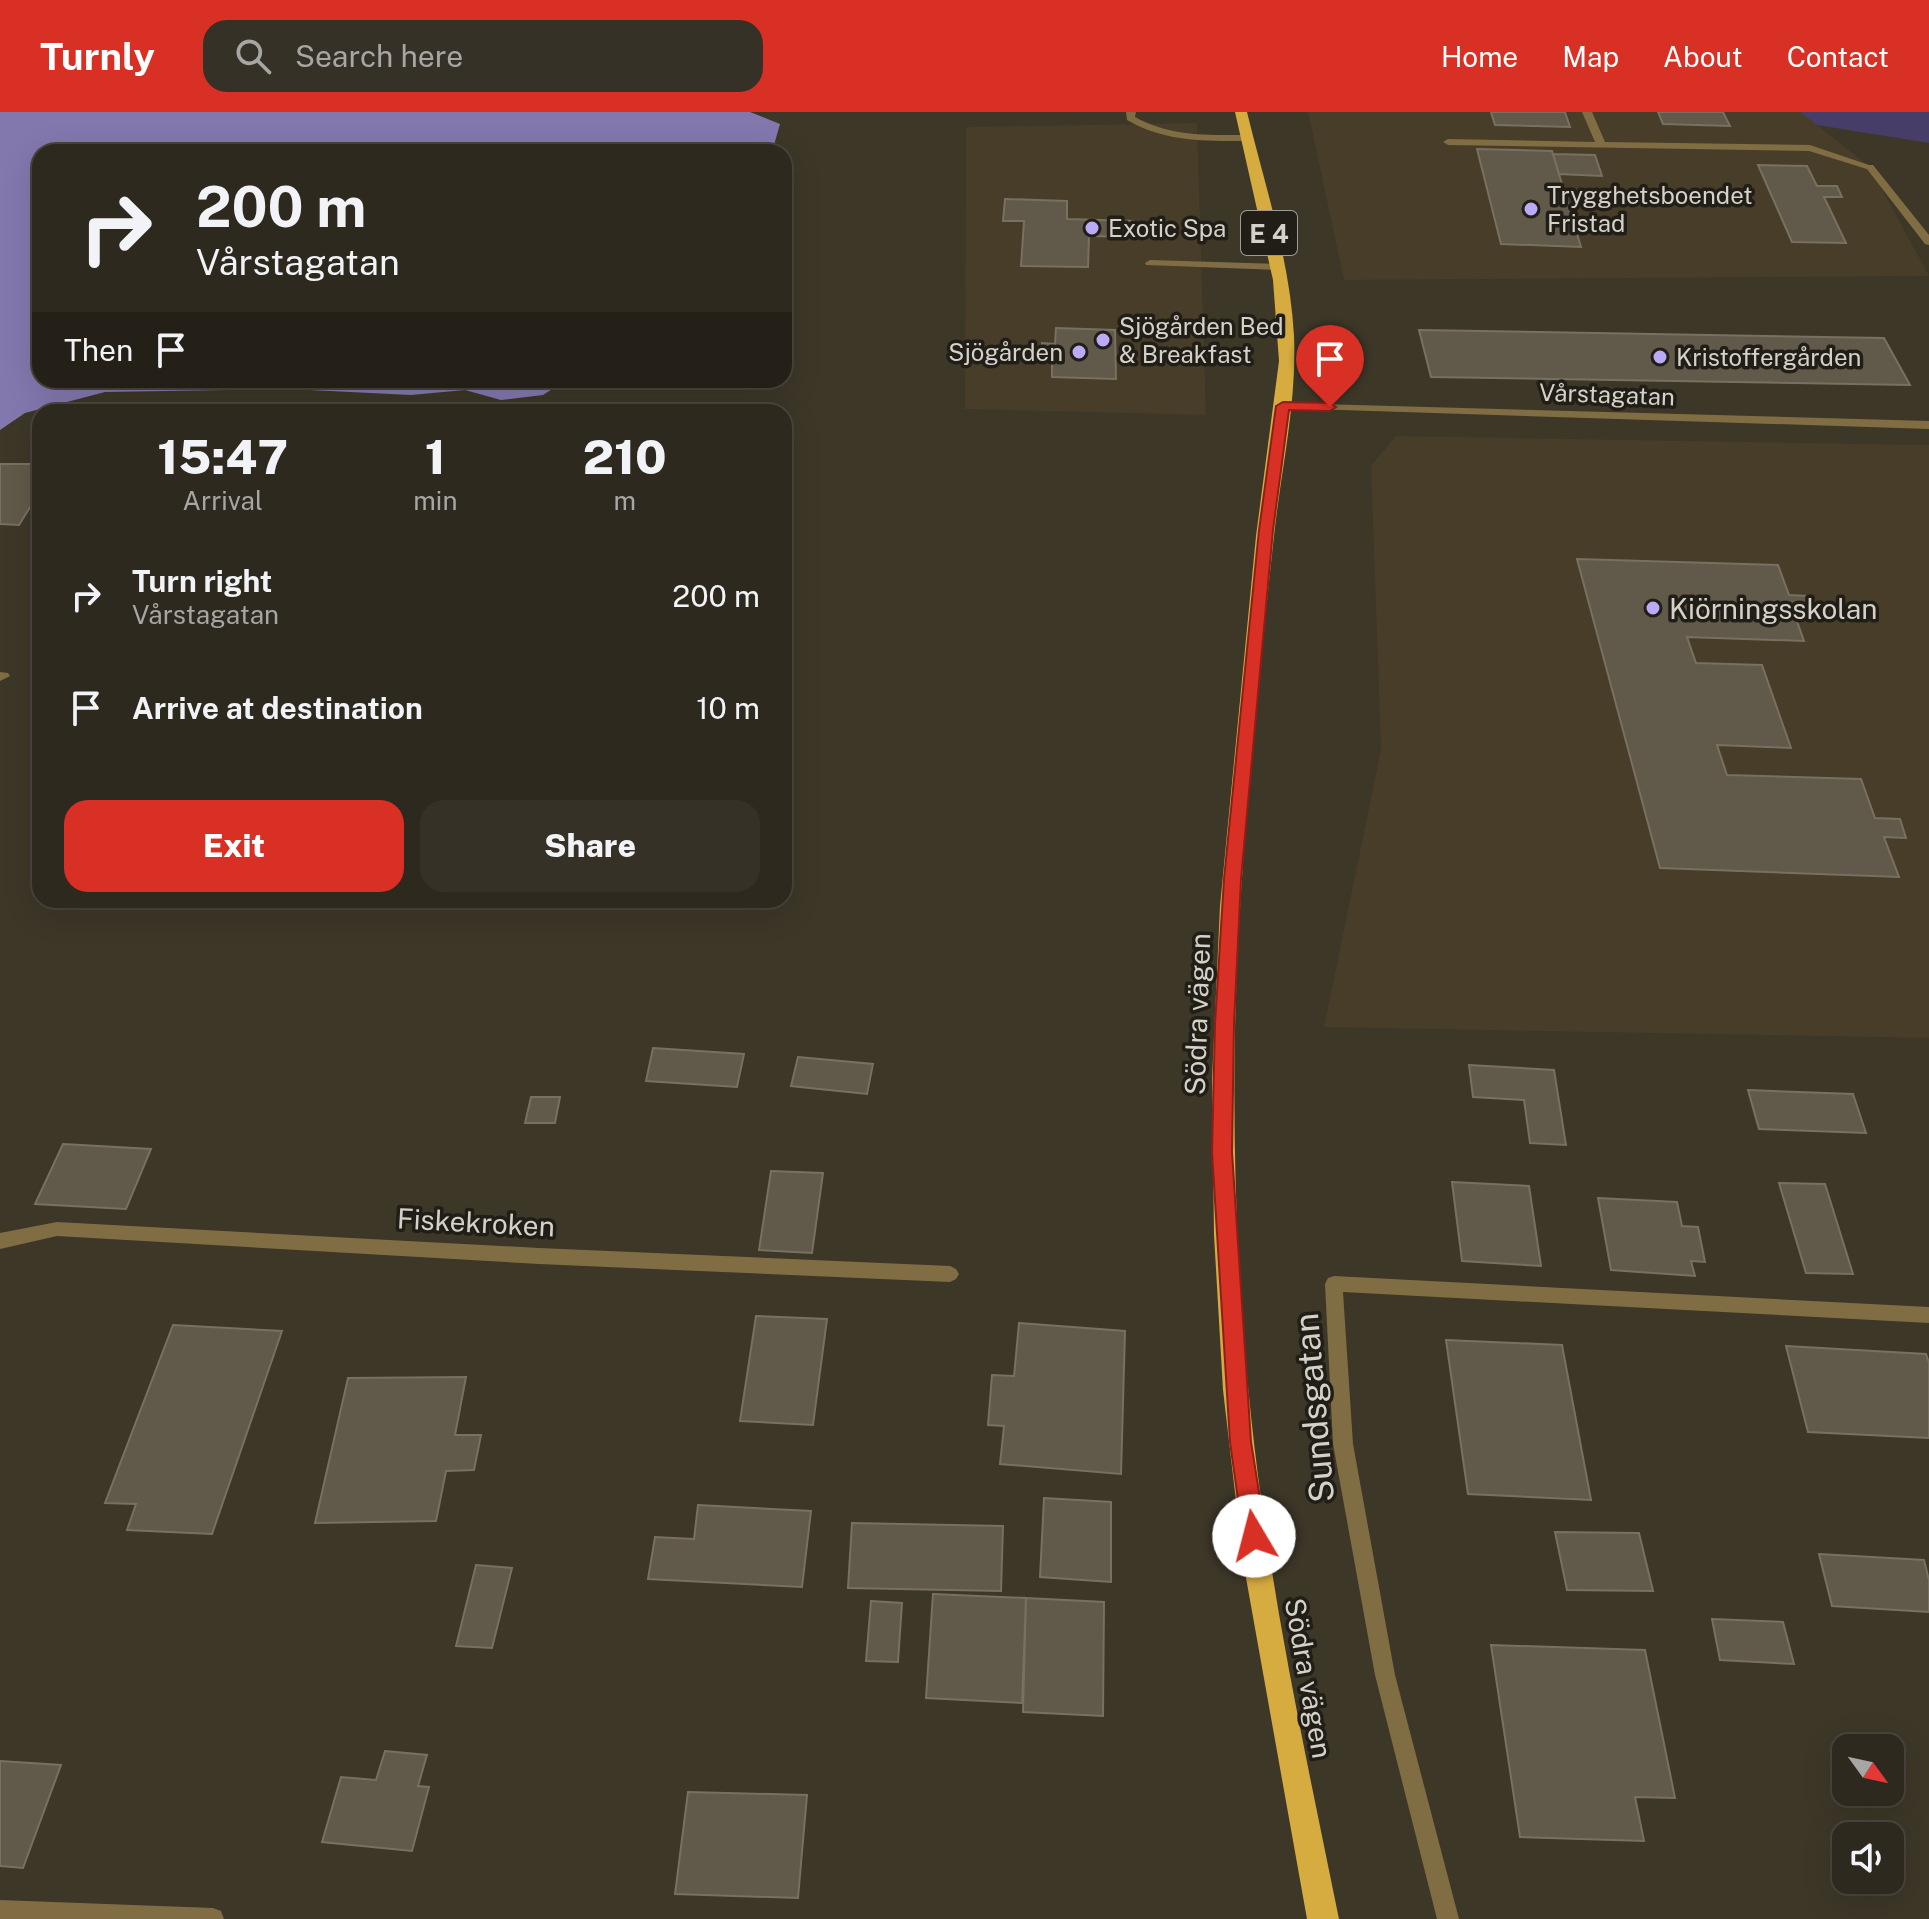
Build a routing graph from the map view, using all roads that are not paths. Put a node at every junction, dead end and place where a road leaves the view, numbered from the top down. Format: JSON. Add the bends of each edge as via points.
{"nodes":[{"id":1,"x":1131,"y":112,"type":"edge"},
{"id":2,"x":1241,"y":112,"type":"edge"},
{"id":3,"x":1587,"y":112,"type":"edge"},
{"id":4,"x":1247,"y":138,"type":"junction"},
{"id":5,"x":1448,"y":142,"type":"dead end"},
{"id":6,"x":1601,"y":144,"type":"junction"},
{"id":7,"x":1929,"y":242,"type":"edge"},
{"id":8,"x":1150,"y":263,"type":"dead end"},
{"id":9,"x":1277,"y":267,"type":"junction"},
{"id":10,"x":1283,"y":406,"type":"junction"},
{"id":11,"x":1929,"y":425,"type":"edge"},
{"id":12,"x":0,"y":1241,"type":"edge"},
{"id":13,"x":950,"y":1274,"type":"dead end"},
{"id":14,"x":1929,"y":1315,"type":"edge"},
{"id":15,"x":0,"y":1911,"type":"edge"},
{"id":16,"x":213,"y":1919,"type":"edge"},
{"id":17,"x":1323,"y":1919,"type":"edge"},
{"id":18,"x":1448,"y":1919,"type":"edge"}],
"edges":[{"from":1,"to":4,"type":"street","via":[[1130,118],[1161,134]]},
{"from":2,"to":4,"type":"highway","name":"Södra vägen","number":"E 4"},
{"from":3,"to":6,"type":"street"},
{"from":4,"to":9,"type":"highway","name":"Södra vägen","number":"E 4"},
{"from":5,"to":6,"type":"street"},
{"from":6,"to":7,"type":"street","via":[[1810,148],[1870,167]]},
{"from":8,"to":9,"type":"street"},
{"from":9,"to":10,"type":"highway","name":"Södra vägen","number":"E 4","via":[[1286,339]]},
{"from":10,"to":11,"type":"street","name":"Vårstagatan"},
{"from":10,"to":17,"type":"highway","name":"Södra vägen","number":"E 4","via":[[1233,879],[1222,1152],[1241,1442],[1268,1629]]},
{"from":12,"to":13,"type":"street","name":"Fiskekroken","via":[[57,1229]]},
{"from":14,"to":18,"type":"street","name":"Sundsgatan","via":[[1334,1284],[1343,1444],[1385,1675]]},
{"from":15,"to":16,"type":"street"}]}
